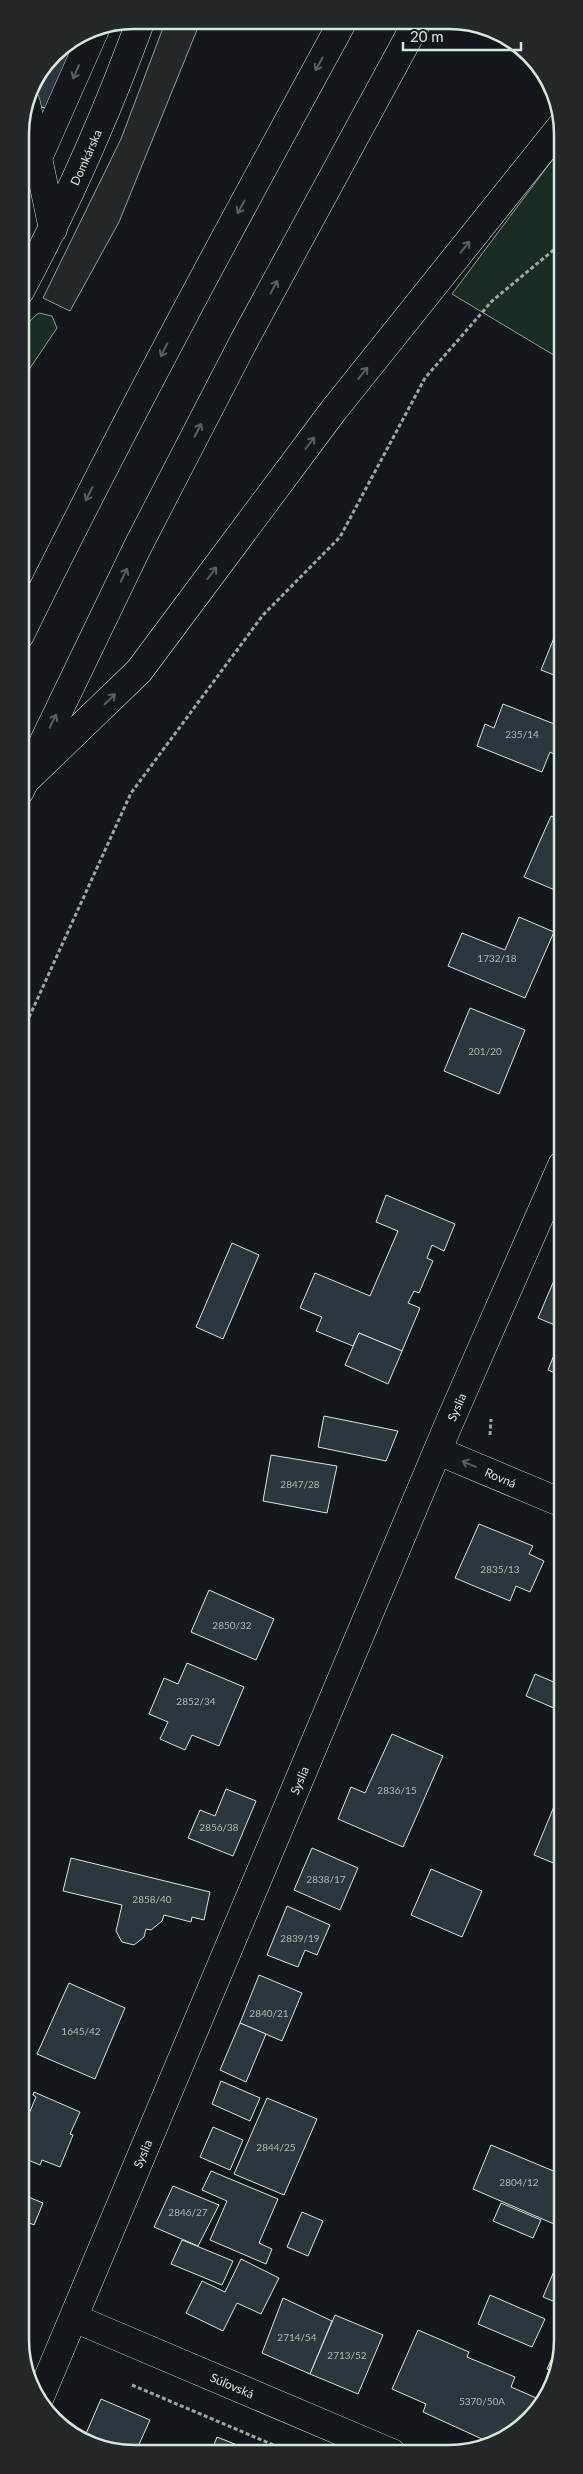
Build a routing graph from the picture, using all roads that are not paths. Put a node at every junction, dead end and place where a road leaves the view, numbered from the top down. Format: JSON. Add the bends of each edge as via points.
{"nodes":[{"id":1,"x":138,"y":29,"type":"edge"},
{"id":2,"x":339,"y":29,"type":"edge"},
{"id":3,"x":413,"y":29,"type":"edge"},
{"id":4,"x":92,"y":38,"type":"edge"},
{"id":5,"x":30,"y":121,"type":"edge"},
{"id":6,"x":554,"y":135,"type":"edge"},
{"id":7,"x":38,"y":158,"type":"junction"},
{"id":8,"x":53,"y":229,"type":"junction"},
{"id":9,"x":29,"y":274,"type":"edge"},
{"id":10,"x":29,"y":617,"type":"edge"},
{"id":11,"x":29,"y":773,"type":"edge"},
{"id":12,"x":29,"y":780,"type":"edge"},
{"id":13,"x":554,"y":1183,"type":"edge"},
{"id":14,"x":438,"y":1451,"type":"junction"},
{"id":15,"x":554,"y":1500,"type":"edge"},
{"id":16,"x":74,"y":2318,"type":"junction"},
{"id":17,"x":42,"y":2392,"type":"edge"},
{"id":18,"x":373,"y":2445,"type":"edge"}],
"edges":[{"from":1,"to":8,"type":"main road","name":"Domkárska"},
{"from":2,"to":10,"type":"main road","one_way":true,"via":[[184,310]]},
{"from":11,"to":3,"type":"main road","one_way":true,"via":[[138,546],[245,339]]},
{"from":4,"to":7,"type":"main road","one_way":true},
{"from":5,"to":7,"type":"main road"},
{"from":12,"to":6,"type":"main road","one_way":true,"via":[[139,671],[333,411]]},
{"from":7,"to":8,"type":"main road"},
{"from":8,"to":9,"type":"main road","name":"Domkárska"},
{"from":13,"to":14,"type":"main road","name":"Syslia"},
{"from":15,"to":14,"type":"main road","name":"Rovná","one_way":true},
{"from":14,"to":16,"type":"main road","name":"Syslia"},
{"from":16,"to":17,"type":"main road","name":"Syslia"},
{"from":16,"to":18,"type":"main road","name":"Súľovská"}]}
